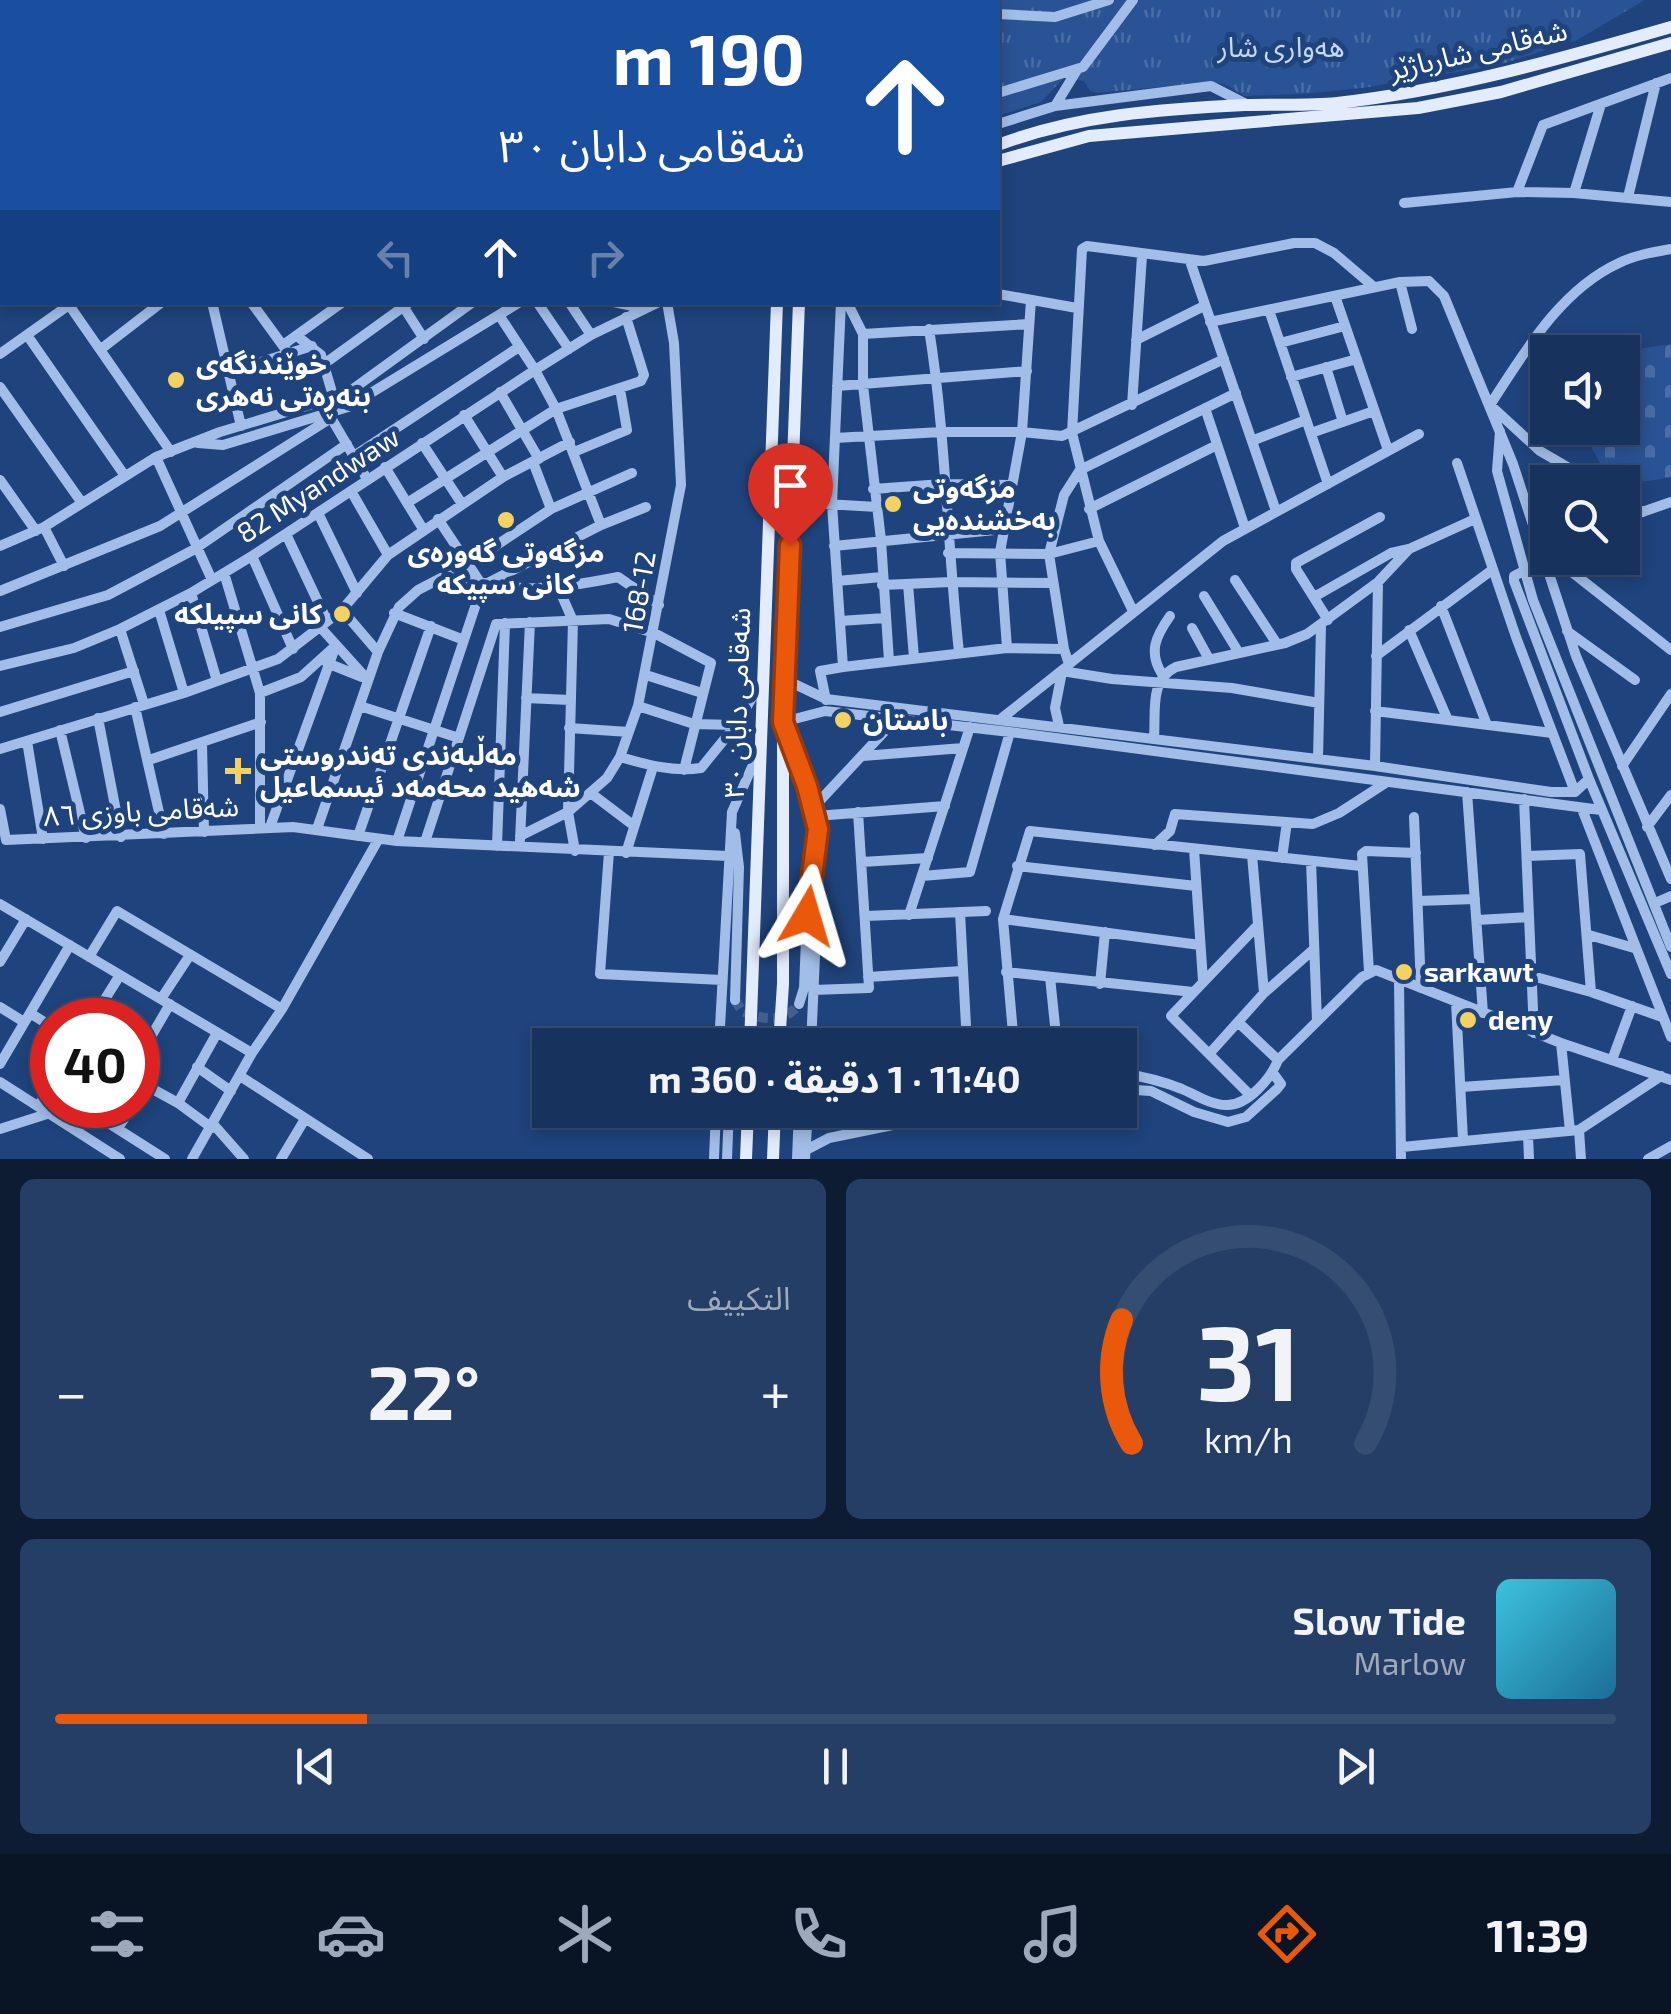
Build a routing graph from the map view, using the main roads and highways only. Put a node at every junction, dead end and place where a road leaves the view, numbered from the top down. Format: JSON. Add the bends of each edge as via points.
{"nodes":[{"id":1,"x":1671,"y":27,"type":"edge"},
{"id":2,"x":1671,"y":43,"type":"edge"},
{"id":3,"x":1391,"y":104,"type":"junction"},
{"id":4,"x":1000,"y":143,"type":"edge"},
{"id":5,"x":1000,"y":159,"type":"edge"},
{"id":6,"x":777,"y":305,"type":"edge"},
{"id":7,"x":799,"y":305,"type":"edge"},
{"id":8,"x":768,"y":542,"type":"junction"},
{"id":9,"x":790,"y":545,"type":"junction"},
{"id":10,"x":766,"y":572,"type":"junction"},
{"id":11,"x":789,"y":572,"type":"junction"},
{"id":12,"x":751,"y":1028,"type":"edge"},
{"id":13,"x":781,"y":1028,"type":"edge"},
{"id":14,"x":747,"y":1128,"type":"edge"},
{"id":15,"x":775,"y":1128,"type":"edge"},
{"id":16,"x":746,"y":1159,"type":"edge"},
{"id":17,"x":772,"y":1159,"type":"edge"}],
"edges":[{"from":1,"to":3,"type":"main road","name":"شەقامی شارباژێر"},
{"from":2,"to":3,"type":"main road","name":"شەقامی شارباژێر","via":[[1501,92]]},
{"from":3,"to":4,"type":"main road","name":"شەقامی شارباژێر","via":[[1118,115]]},
{"from":3,"to":5,"type":"main road","name":"شەقامی شارباژێر","via":[[1089,136]]},
{"from":6,"to":8,"type":"main road","name":"شەقامی دابان ٣٠"},
{"from":7,"to":9,"type":"main road","name":"شەقامی دابان ٣٠"},
{"from":8,"to":9,"type":"main road","via":[[776,551]]},
{"from":8,"to":10,"type":"main road","name":"شەقامی دابان ٣٠"},
{"from":9,"to":11,"type":"main road","name":"شەقامی دابان ٣٠"},
{"from":10,"to":11,"type":"main road","via":[[778,563]]},
{"from":10,"to":12,"type":"main road","name":"شەقامی دابان ٣٠"},
{"from":11,"to":13,"type":"main road","name":"شەقامی دابان ٣٠"},
{"from":14,"to":16,"type":"main road"},
{"from":15,"to":17,"type":"main road"}]}
